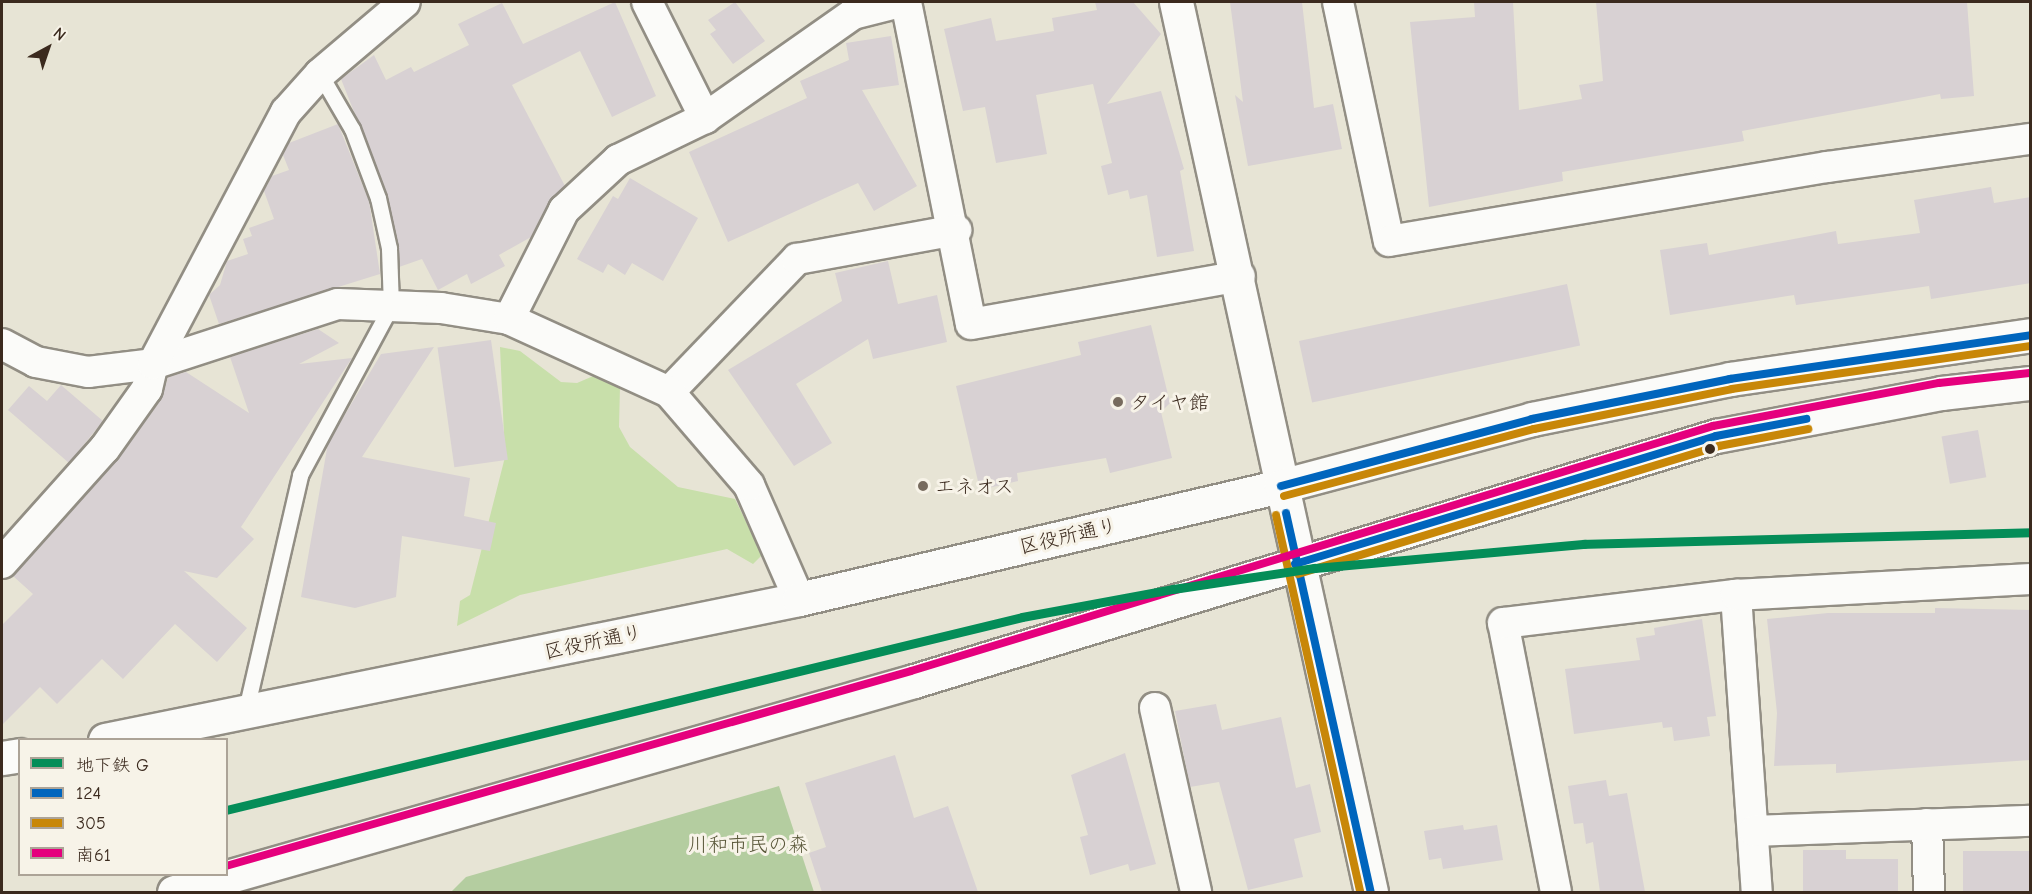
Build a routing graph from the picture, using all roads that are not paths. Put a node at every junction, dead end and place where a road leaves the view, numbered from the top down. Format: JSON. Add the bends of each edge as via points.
{"nodes":[{"id":1,"x":405,"y":2,"type":"edge"},
{"id":2,"x":647,"y":2,"type":"edge"},
{"id":3,"x":900,"y":2,"type":"edge"},
{"id":4,"x":906,"y":2,"type":"edge"},
{"id":5,"x":1176,"y":2,"type":"edge"},
{"id":6,"x":1338,"y":2,"type":"edge"},
{"id":7,"x":320,"y":74,"type":"junction"},
{"id":8,"x":705,"y":118,"type":"junction"},
{"id":9,"x":2031,"y":139,"type":"edge"},
{"id":10,"x":956,"y":230,"type":"junction"},
{"id":11,"x":1240,"y":276,"type":"junction"},
{"id":12,"x":391,"y":306,"type":"junction"},
{"id":13,"x":509,"y":319,"type":"junction"},
{"id":14,"x":2031,"y":335,"type":"edge"},
{"id":15,"x":2,"y":344,"type":"edge"},
{"id":16,"x":153,"y":364,"type":"junction"},
{"id":17,"x":2031,"y":382,"type":"edge"},
{"id":18,"x":669,"y":392,"type":"junction"},
{"id":19,"x":1281,"y":486,"type":"junction"},
{"id":20,"x":2,"y":563,"type":"edge"},
{"id":21,"x":1295,"y":564,"type":"junction"},
{"id":22,"x":2031,"y":579,"type":"edge"},
{"id":23,"x":1736,"y":596,"type":"junction"},
{"id":24,"x":799,"y":599,"type":"junction"},
{"id":25,"x":1155,"y":708,"type":"dead end"},
{"id":26,"x":245,"y":715,"type":"junction"},
{"id":27,"x":116,"y":738,"type":"edge"},
{"id":28,"x":18,"y":754,"type":"edge"},
{"id":29,"x":2,"y":758,"type":"edge"},
{"id":30,"x":2031,"y":821,"type":"edge"},
{"id":31,"x":1927,"y":824,"type":"junction"},
{"id":32,"x":1754,"y":831,"type":"junction"},
{"id":33,"x":193,"y":890,"type":"edge"},
{"id":34,"x":1196,"y":892,"type":"edge"},
{"id":35,"x":1371,"y":892,"type":"edge"},
{"id":36,"x":1556,"y":892,"type":"edge"},
{"id":37,"x":1757,"y":892,"type":"edge"},
{"id":38,"x":1929,"y":892,"type":"edge"}],
"edges":[{"from":1,"to":7,"type":"street"},
{"from":2,"to":8,"type":"street"},
{"from":3,"to":8,"type":"street","via":[[853,14]]},
{"from":4,"to":10,"type":"street"},
{"from":5,"to":11,"type":"street"},
{"from":6,"to":9,"type":"street","via":[[1389,241],[1827,167]]},
{"from":7,"to":12,"type":"lane","via":[[352,129],[378,198],[389,248]]},
{"from":7,"to":16,"type":"street","via":[[286,112]]},
{"from":8,"to":13,"type":"street","via":[[618,160],[564,210]]},
{"from":10,"to":11,"type":"street","via":[[971,324]]},
{"from":10,"to":18,"type":"street","via":[[796,259]]},
{"from":11,"to":19,"type":"street"},
{"from":12,"to":13,"type":"street"},
{"from":12,"to":16,"type":"street","via":[[338,304]]},
{"from":12,"to":26,"type":"lane","via":[[300,474]]},
{"from":13,"to":18,"type":"street"},
{"from":14,"to":19,"type":"street","name":"区役所通り","via":[[1742,377],[1590,407]]},
{"from":15,"to":16,"type":"street","via":[[36,362],[88,372]]},
{"from":16,"to":20,"type":"street","via":[[147,389],[124,425]]},
{"from":17,"to":21,"type":"street","via":[[1941,393],[1716,436]]},
{"from":18,"to":24,"type":"street","via":[[749,485]]},
{"from":19,"to":21,"type":"street"},
{"from":19,"to":24,"type":"street","name":"区役所通り"},
{"from":21,"to":33,"type":"street","via":[[914,681]]},
{"from":21,"to":35,"type":"street"},
{"from":22,"to":23,"type":"street"},
{"from":23,"to":32,"type":"street"},
{"from":23,"to":36,"type":"street","via":[[1503,623]]},
{"from":24,"to":26,"type":"street","name":"区役所通り"},
{"from":25,"to":34,"type":"street"},
{"from":26,"to":27,"type":"street","name":"区役所通り"},
{"from":28,"to":29,"type":"street"},
{"from":30,"to":31,"type":"street"},
{"from":31,"to":32,"type":"street"},
{"from":31,"to":38,"type":"street"},
{"from":32,"to":37,"type":"street"}]}
